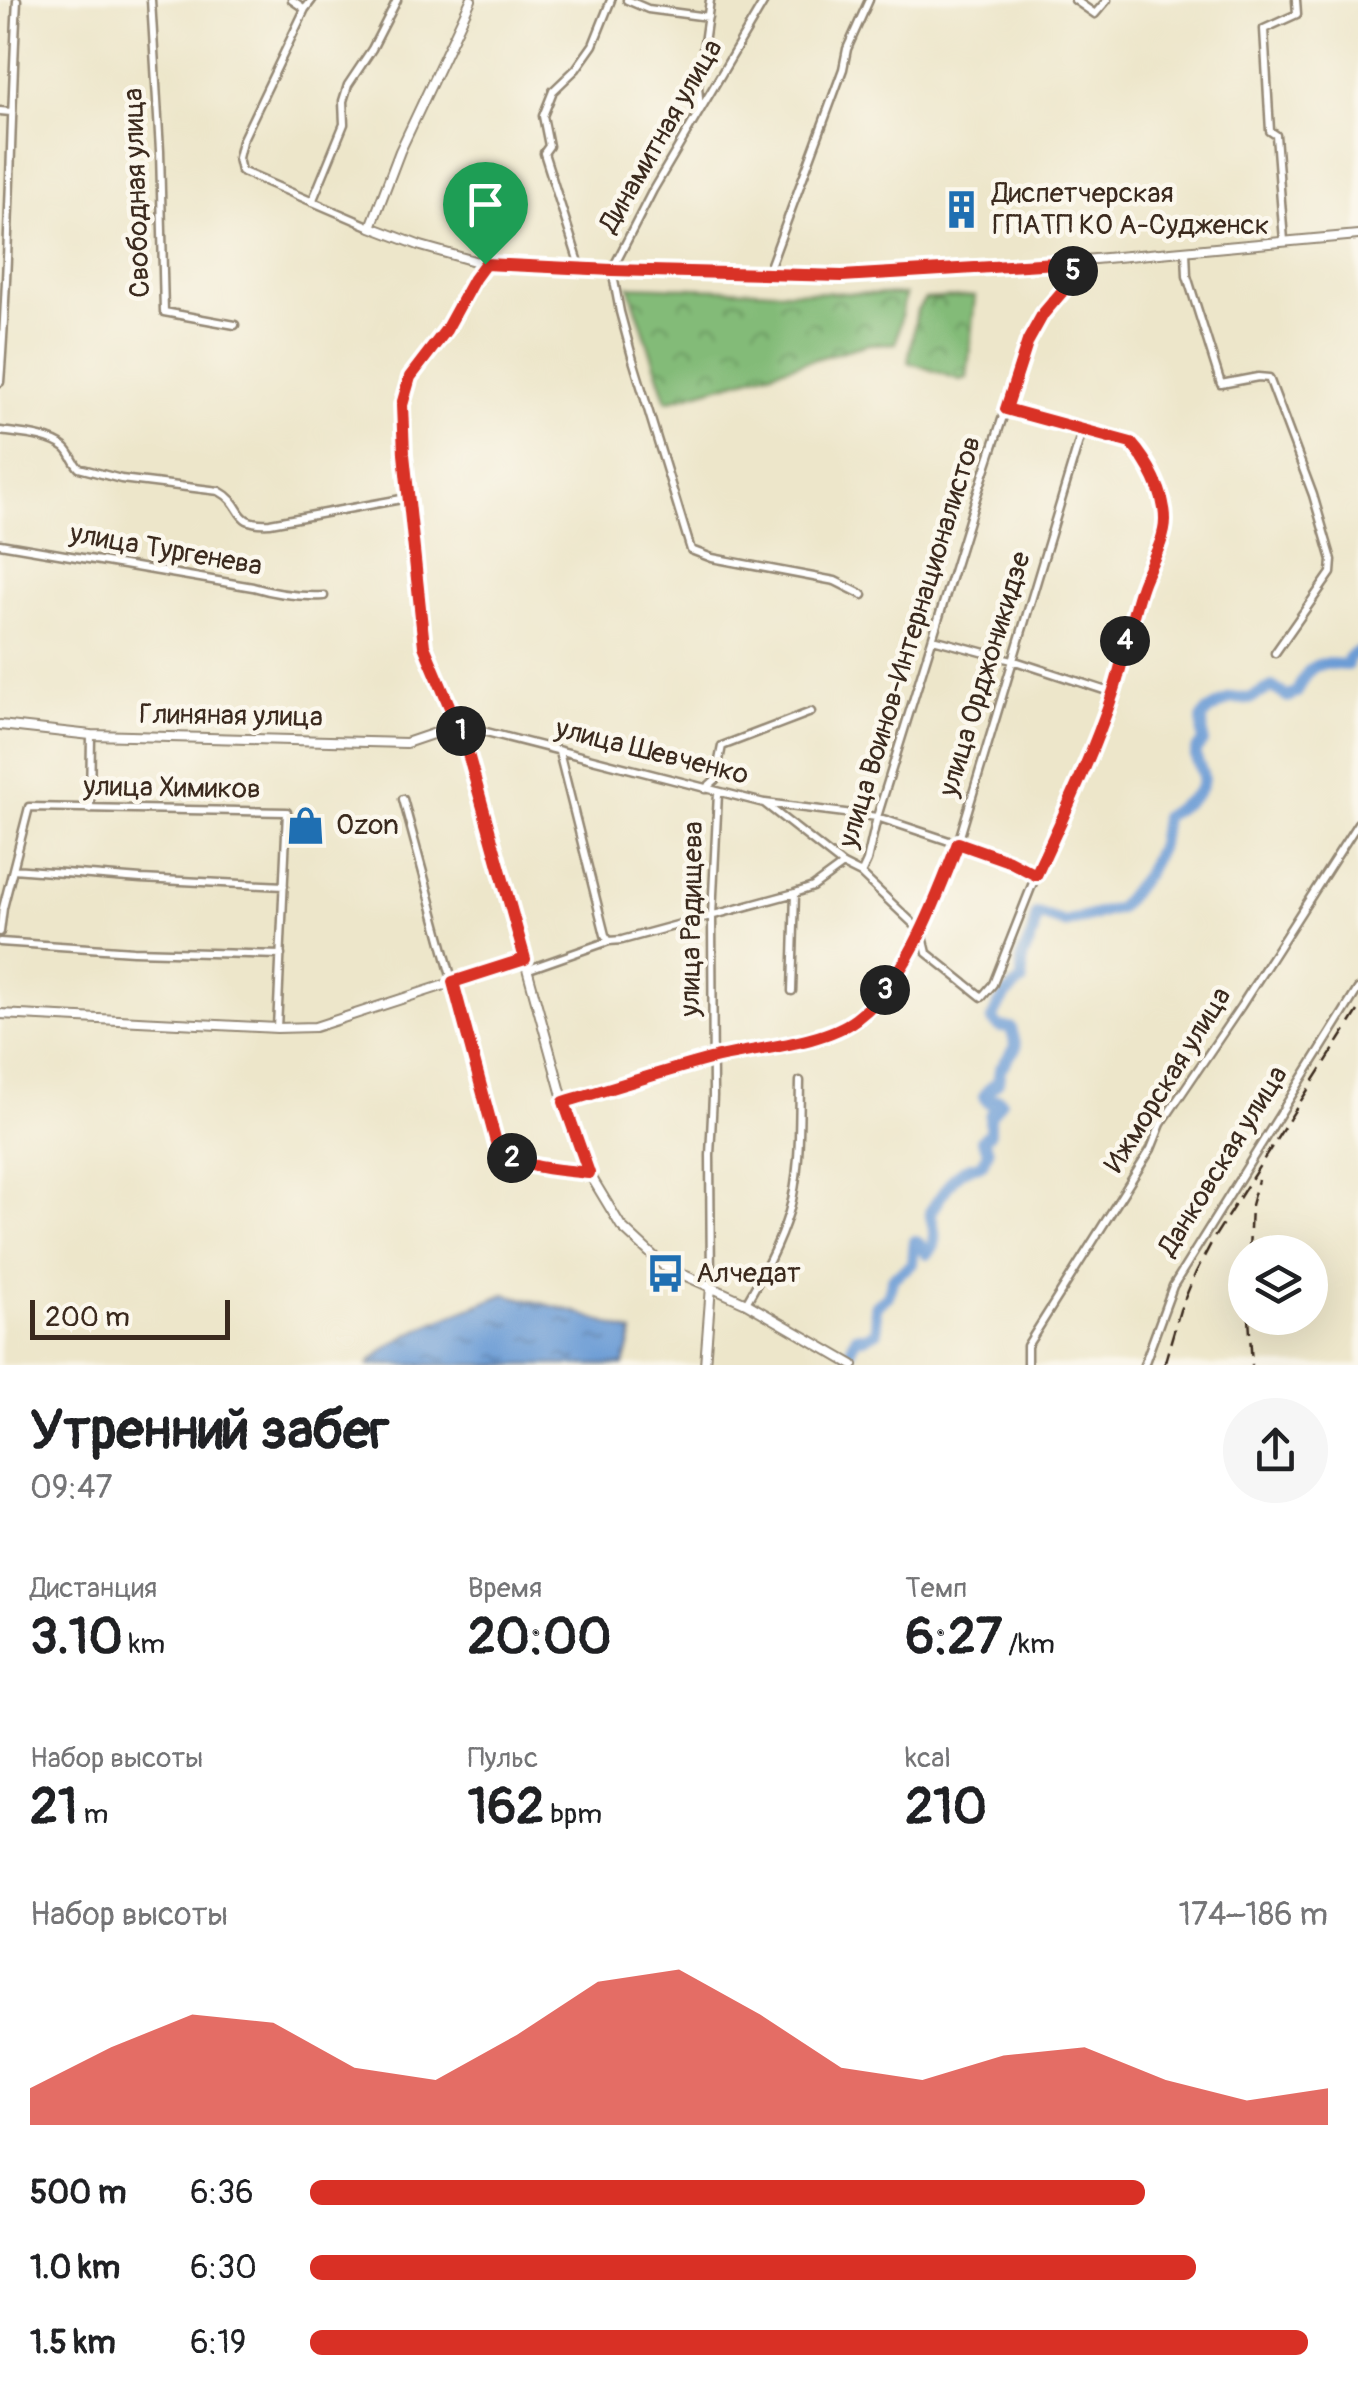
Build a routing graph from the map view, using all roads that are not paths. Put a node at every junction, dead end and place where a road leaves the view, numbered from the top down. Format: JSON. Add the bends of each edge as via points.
{"nodes":[{"id":1,"x":17,"y":0,"type":"edge"},
{"id":2,"x":151,"y":0,"type":"edge"},
{"id":3,"x":292,"y":0,"type":"edge"},
{"id":4,"x":312,"y":0,"type":"edge"},
{"id":5,"x":398,"y":0,"type":"edge"},
{"id":6,"x":471,"y":0,"type":"edge"},
{"id":7,"x":611,"y":0,"type":"edge"},
{"id":8,"x":627,"y":0,"type":"edge"},
{"id":9,"x":710,"y":0,"type":"edge"},
{"id":10,"x":765,"y":0,"type":"edge"},
{"id":11,"x":869,"y":0,"type":"edge"},
{"id":12,"x":1075,"y":0,"type":"edge"},
{"id":13,"x":1106,"y":0,"type":"edge"},
{"id":14,"x":1296,"y":0,"type":"edge"},
{"id":15,"x":304,"y":9,"type":"junction"},
{"id":16,"x":708,"y":17,"type":"junction"},
{"id":17,"x":0,"y":111,"type":"edge"},
{"id":18,"x":700,"y":111,"type":"junction"},
{"id":19,"x":11,"y":112,"type":"junction"},
{"id":20,"x":312,"y":202,"type":"junction"},
{"id":21,"x":372,"y":227,"type":"junction"},
{"id":22,"x":1358,"y":235,"type":"edge"},
{"id":23,"x":1284,"y":241,"type":"junction"},
{"id":24,"x":1186,"y":251,"type":"junction"},
{"id":25,"x":1073,"y":262,"type":"junction"},
{"id":26,"x":485,"y":264,"type":"junction"},
{"id":27,"x":581,"y":269,"type":"junction"},
{"id":28,"x":612,"y":270,"type":"junction"},
{"id":29,"x":768,"y":274,"type":"junction"},
{"id":30,"x":236,"y":325,"type":"dead end"},
{"id":31,"x":0,"y":382,"type":"edge"},
{"id":32,"x":1006,"y":409,"type":"junction"},
{"id":33,"x":0,"y":431,"type":"edge"},
{"id":34,"x":1082,"y":431,"type":"junction"},
{"id":35,"x":407,"y":498,"type":"junction"},
{"id":36,"x":0,"y":544,"type":"edge"},
{"id":37,"x":863,"y":595,"type":"dead end"},
{"id":38,"x":324,"y":596,"type":"dead end"},
{"id":39,"x":933,"y":639,"type":"junction"},
{"id":40,"x":1275,"y":653,"type":"dead end"},
{"id":41,"x":1012,"y":660,"type":"junction"},
{"id":42,"x":1112,"y":694,"type":"junction"},
{"id":43,"x":811,"y":712,"type":"dead end"},
{"id":44,"x":0,"y":725,"type":"edge"},
{"id":45,"x":459,"y":725,"type":"junction"},
{"id":46,"x":90,"y":735,"type":"junction"},
{"id":47,"x":558,"y":752,"type":"junction"},
{"id":48,"x":704,"y":790,"type":"junction"},
{"id":49,"x":718,"y":793,"type":"junction"},
{"id":50,"x":402,"y":798,"type":"dead end"},
{"id":51,"x":764,"y":803,"type":"junction"},
{"id":52,"x":90,"y":810,"type":"junction"},
{"id":53,"x":877,"y":817,"type":"junction"},
{"id":54,"x":1358,"y":822,"type":"edge"},
{"id":55,"x":958,"y":843,"type":"junction"},
{"id":56,"x":844,"y":865,"type":"junction"},
{"id":57,"x":13,"y":869,"type":"junction"},
{"id":58,"x":861,"y":874,"type":"junction"},
{"id":59,"x":1036,"y":875,"type":"junction"},
{"id":60,"x":284,"y":886,"type":"junction"},
{"id":61,"x":795,"y":893,"type":"junction"},
{"id":62,"x":712,"y":915,"type":"junction"},
{"id":63,"x":0,"y":932,"type":"edge"},
{"id":64,"x":922,"y":932,"type":"junction"},
{"id":65,"x":610,"y":941,"type":"junction"},
{"id":66,"x":0,"y":942,"type":"edge"},
{"id":67,"x":281,"y":955,"type":"junction"},
{"id":68,"x":525,"y":959,"type":"junction"},
{"id":69,"x":528,"y":969,"type":"junction"},
{"id":70,"x":453,"y":982,"type":"junction"},
{"id":71,"x":1358,"y":989,"type":"edge"},
{"id":72,"x":792,"y":991,"type":"dead end"},
{"id":73,"x":0,"y":1014,"type":"edge"},
{"id":74,"x":277,"y":1028,"type":"junction"},
{"id":75,"x":712,"y":1059,"type":"junction"},
{"id":76,"x":800,"y":1081,"type":"dead end"},
{"id":77,"x":564,"y":1102,"type":"junction"},
{"id":78,"x":589,"y":1173,"type":"junction"},
{"id":79,"x":710,"y":1286,"type":"junction"},
{"id":80,"x":746,"y":1303,"type":"junction"},
{"id":81,"x":705,"y":1365,"type":"edge"},
{"id":82,"x":853,"y":1365,"type":"edge"},
{"id":83,"x":1027,"y":1365,"type":"edge"},
{"id":84,"x":1144,"y":1365,"type":"edge"}],
"edges":[{"from":1,"to":19,"type":"street"},
{"from":2,"to":30,"type":"street","name":"Свободная улица","via":[[164,312]]},
{"from":3,"to":15,"type":"street"},
{"from":4,"to":15,"type":"street"},
{"from":5,"to":20,"type":"street","via":[[348,85],[344,124]]},
{"from":6,"to":21,"type":"street"},
{"from":7,"to":27,"type":"street","via":[[593,44],[553,90],[544,116],[544,152]]},
{"from":8,"to":16,"type":"street"},
{"from":9,"to":16,"type":"street"},
{"from":10,"to":18,"type":"street","name":"Динамитная улица"},
{"from":11,"to":29,"type":"street"},
{"from":12,"to":13,"type":"street","via":[[1095,14]]},
{"from":14,"to":23,"type":"street","via":[[1297,14],[1264,29]]},
{"from":15,"to":20,"type":"street","via":[[238,158],[241,171]]},
{"from":16,"to":18,"type":"street"},
{"from":17,"to":19,"type":"street"},
{"from":18,"to":28,"type":"street","name":"Динамитная улица"},
{"from":19,"to":31,"type":"street"},
{"from":20,"to":21,"type":"street"},
{"from":21,"to":26,"type":"street"},
{"from":22,"to":23,"type":"street"},
{"from":23,"to":24,"type":"street"},
{"from":24,"to":25,"type":"street"},
{"from":24,"to":40,"type":"street","via":[[1187,276],[1222,384],[1269,378],[1332,560],[1330,573]]},
{"from":25,"to":29,"type":"street"},
{"from":25,"to":32,"type":"street","name":"улица Воинов-Интернационалистов","via":[[1072,280],[1028,341]]},
{"from":26,"to":27,"type":"street"},
{"from":26,"to":35,"type":"street","via":[[410,377],[402,405]]},
{"from":27,"to":28,"type":"street"},
{"from":28,"to":29,"type":"street"},
{"from":28,"to":37,"type":"street","name":"Динамитная улица","via":[[691,550],[835,581]]},
{"from":32,"to":34,"type":"street"},
{"from":32,"to":39,"type":"street","name":"улица Воинов-Интернационалистов"},
{"from":33,"to":35,"type":"street","via":[[61,445],[79,468],[121,480],[219,490],[252,524]]},
{"from":34,"to":41,"type":"street","name":"улица Орджоникидзе"},
{"from":34,"to":42,"type":"street","via":[[1131,443],[1155,482],[1166,522]]},
{"from":35,"to":45,"type":"street","via":[[424,646]]},
{"from":36,"to":38,"type":"street","name":"улица Тургенева"},
{"from":39,"to":41,"type":"street"},
{"from":39,"to":53,"type":"street","name":"улица Воинов-Интернационалистов"},
{"from":41,"to":42,"type":"street"},
{"from":41,"to":55,"type":"street","name":"улица Орджоникидзе"},
{"from":42,"to":59,"type":"street"},
{"from":43,"to":48,"type":"street","via":[[722,746],[715,780]]},
{"from":44,"to":46,"type":"street","name":"Глиняная улица"},
{"from":45,"to":46,"type":"street","name":"Глиняная улица","via":[[406,743]]},
{"from":45,"to":47,"type":"street","name":"улица Шевченко"},
{"from":45,"to":68,"type":"street"},
{"from":46,"to":52,"type":"street"},
{"from":47,"to":48,"type":"street","name":"улица Шевченко"},
{"from":47,"to":65,"type":"street"},
{"from":48,"to":49,"type":"street","name":"улица Шевченко"},
{"from":49,"to":51,"type":"street","name":"улица Шевченко"},
{"from":49,"to":62,"type":"street","name":"улица Радищева"},
{"from":50,"to":70,"type":"street"},
{"from":51,"to":53,"type":"street"},
{"from":51,"to":56,"type":"street","name":"улица Шевченко"},
{"from":52,"to":57,"type":"street","name":"улица Химиков","via":[[29,808]]},
{"from":52,"to":60,"type":"street","name":"улица Химиков","via":[[287,812]]},
{"from":53,"to":55,"type":"street"},
{"from":53,"to":58,"type":"street","name":"улица Воинов-Интернационалистов"},
{"from":54,"to":83,"type":"street","name":"Ижморская улица","via":[[1162,1124],[1027,1346]]},
{"from":55,"to":59,"type":"street"},
{"from":55,"to":64,"type":"street","name":"улица Орджоникидзе"},
{"from":56,"to":58,"type":"street","name":"улица Шевченко"},
{"from":56,"to":61,"type":"street"},
{"from":57,"to":60,"type":"street"},
{"from":57,"to":63,"type":"street","name":"улица Химиков"},
{"from":58,"to":64,"type":"street","name":"улица Шевченко"},
{"from":59,"to":64,"type":"street","name":"улица Шевченко","via":[[982,997],[927,952]]},
{"from":60,"to":67,"type":"street","name":"улица Химиков"},
{"from":61,"to":62,"type":"street"},
{"from":61,"to":72,"type":"street"},
{"from":62,"to":65,"type":"street"},
{"from":62,"to":75,"type":"street","name":"улица Радищева"},
{"from":64,"to":75,"type":"street","name":"улица Орджоникидзе","via":[[889,987],[856,1020],[827,1034]]},
{"from":65,"to":69,"type":"street"},
{"from":66,"to":67,"type":"street"},
{"from":67,"to":74,"type":"street","name":"улица Химиков"},
{"from":68,"to":69,"type":"street"},
{"from":68,"to":70,"type":"street"},
{"from":69,"to":77,"type":"street"},
{"from":70,"to":74,"type":"street","via":[[315,1026]]},
{"from":70,"to":78,"type":"street","via":[[497,1146],[526,1164]]},
{"from":71,"to":84,"type":"street","name":"Данковская улица","via":[[1173,1286]]},
{"from":73,"to":74,"type":"street"},
{"from":75,"to":77,"type":"street","name":"улица Орджоникидзе"},
{"from":75,"to":79,"type":"street","name":"улица Радищева"},
{"from":76,"to":80,"type":"street","via":[[789,1212]]},
{"from":77,"to":78,"type":"street"},
{"from":78,"to":79,"type":"street","via":[[622,1226],[664,1266]]},
{"from":79,"to":80,"type":"street"},
{"from":79,"to":81,"type":"street"},
{"from":80,"to":82,"type":"street"}]}
